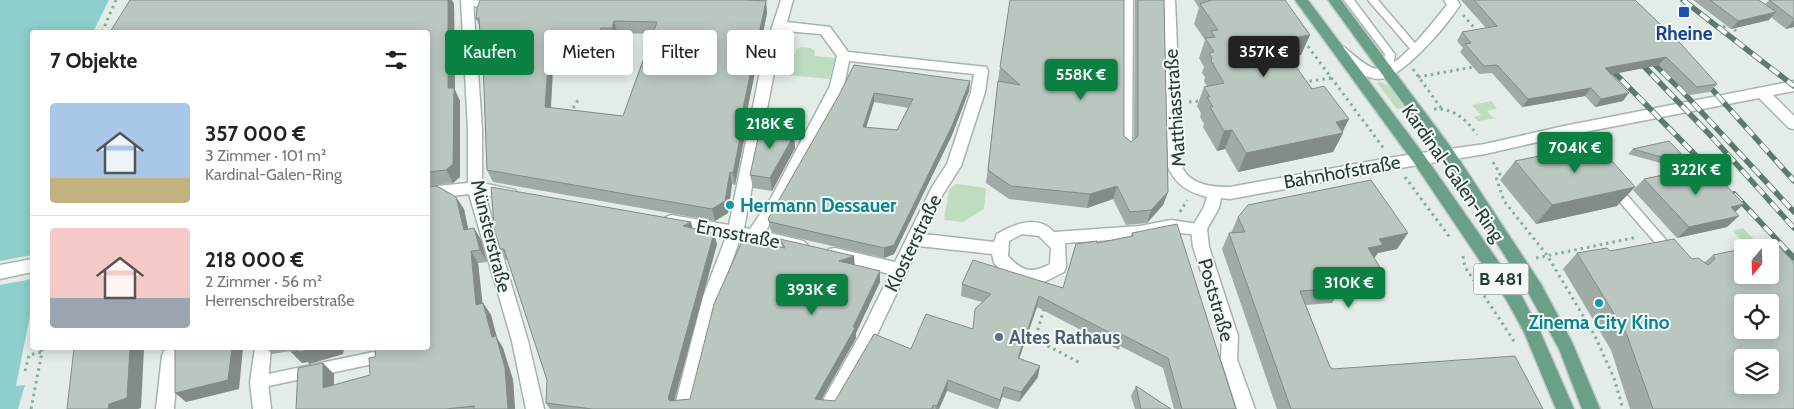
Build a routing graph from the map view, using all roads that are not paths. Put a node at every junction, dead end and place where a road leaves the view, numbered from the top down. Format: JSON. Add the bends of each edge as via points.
{"nodes":[{"id":1,"x":467,"y":0,"type":"edge"},
{"id":2,"x":471,"y":0,"type":"edge"},
{"id":3,"x":1169,"y":0,"type":"edge"},
{"id":4,"x":1301,"y":0,"type":"edge"},
{"id":5,"x":1334,"y":0,"type":"edge"},
{"id":6,"x":1349,"y":0,"type":"edge"},
{"id":7,"x":1373,"y":0,"type":"edge"},
{"id":8,"x":1452,"y":2,"type":"edge"},
{"id":9,"x":1128,"y":3,"type":"edge"},
{"id":10,"x":508,"y":5,"type":"edge"},
{"id":11,"x":782,"y":5,"type":"edge"},
{"id":12,"x":779,"y":26,"type":"junction"},
{"id":13,"x":470,"y":30,"type":"edge"},
{"id":14,"x":1339,"y":50,"type":"junction"},
{"id":15,"x":1416,"y":50,"type":"junction"},
{"id":16,"x":844,"y":56,"type":"junction"},
{"id":17,"x":1388,"y":72,"type":"junction"},
{"id":18,"x":472,"y":75,"type":"edge"},
{"id":19,"x":1794,"y":86,"type":"edge"},
{"id":20,"x":1762,"y":93,"type":"junction"},
{"id":21,"x":1794,"y":124,"type":"edge"},
{"id":22,"x":1564,"y":131,"type":"junction"},
{"id":23,"x":1127,"y":150,"type":"edge"},
{"id":24,"x":1448,"y":154,"type":"junction"},
{"id":25,"x":1418,"y":159,"type":"junction"},
{"id":26,"x":1596,"y":168,"type":"edge"},
{"id":27,"x":1609,"y":182,"type":"edge"},
{"id":28,"x":475,"y":188,"type":"junction"},
{"id":29,"x":430,"y":193,"type":"edge"},
{"id":30,"x":1215,"y":193,"type":"junction"},
{"id":31,"x":523,"y":196,"type":"edge"},
{"id":32,"x":658,"y":219,"type":"edge"},
{"id":33,"x":1199,"y":229,"type":"junction"},
{"id":34,"x":735,"y":232,"type":"junction"},
{"id":35,"x":754,"y":236,"type":"junction"},
{"id":36,"x":1051,"y":238,"type":"junction"},
{"id":37,"x":913,"y":239,"type":"junction"},
{"id":38,"x":1000,"y":249,"type":"junction"},
{"id":39,"x":1677,"y":260,"type":"edge"},
{"id":40,"x":30,"y":266,"type":"edge"},
{"id":41,"x":898,"y":269,"type":"junction"},
{"id":42,"x":0,"y":272,"type":"edge"},
{"id":43,"x":263,"y":350,"type":"edge"},
{"id":44,"x":170,"y":352,"type":"edge"},
{"id":45,"x":372,"y":358,"type":"edge"},
{"id":46,"x":259,"y":382,"type":"junction"},
{"id":47,"x":164,"y":409,"type":"edge"},
{"id":48,"x":262,"y":409,"type":"edge"},
{"id":49,"x":535,"y":409,"type":"edge"},
{"id":50,"x":683,"y":409,"type":"edge"},
{"id":51,"x":827,"y":409,"type":"edge"},
{"id":52,"x":1246,"y":409,"type":"edge"},
{"id":53,"x":1566,"y":409,"type":"edge"},
{"id":54,"x":1591,"y":409,"type":"edge"}],
"edges":[{"from":1,"to":13,"type":"street","name":"Münsterstraße"},
{"from":2,"to":10,"type":"street"},
{"from":3,"to":30,"type":"street","name":"Matthiasstraße","via":[[1175,167],[1184,182]]},
{"from":4,"to":14,"type":"main road","name":"Kardinal-Galen-Ring","number":"B 481"},
{"from":5,"to":17,"type":"main road","name":"Kardinal-Galen-Ring","number":"B 481"},
{"from":6,"to":17,"type":"lane","via":[[1390,54]]},
{"from":7,"to":15,"type":"lane"},
{"from":8,"to":15,"type":"street"},
{"from":9,"to":23,"type":"lane"},
{"from":11,"to":12,"type":"street"},
{"from":12,"to":16,"type":"street","via":[[825,30]]},
{"from":12,"to":34,"type":"street"},
{"from":14,"to":17,"type":"street","via":[[1362,68],[1379,74]]},
{"from":14,"to":25,"type":"main road","name":"Kardinal-Galen-Ring","number":"B 481"},
{"from":15,"to":17,"type":"street"},
{"from":16,"to":35,"type":"street","via":[[838,86],[776,202]]},
{"from":16,"to":37,"type":"street","name":"Klosterstraße","via":[[980,70],[978,92],[954,166],[937,191]]},
{"from":17,"to":24,"type":"main road","name":"Kardinal-Galen-Ring","number":"B 481"},
{"from":18,"to":28,"type":"street","name":"Münsterstraße"},
{"from":19,"to":20,"type":"street","name":"Bahnhofstraße"},
{"from":20,"to":21,"type":"street"},
{"from":20,"to":22,"type":"street","name":"Bahnhofstraße"},
{"from":22,"to":24,"type":"street","name":"Bahnhofstraße"},
{"from":22,"to":26,"type":"lane"},
{"from":24,"to":25,"type":"street","name":"Bahnhofstraße"},
{"from":24,"to":54,"type":"main road","name":"Kardinal-Galen-Ring","number":"B 481","via":[[1535,289],[1566,347]]},
{"from":25,"to":30,"type":"street","name":"Bahnhofstraße"},
{"from":25,"to":53,"type":"main road","name":"Kardinal-Galen-Ring","number":"B 481","via":[[1513,296]]},
{"from":27,"to":39,"type":"lane"},
{"from":28,"to":29,"type":"street"},
{"from":28,"to":31,"type":"street"},
{"from":28,"to":49,"type":"street","name":"Münsterstraße","via":[[520,341]]},
{"from":30,"to":33,"type":"street"},
{"from":32,"to":34,"type":"street","name":"Emsstraße"},
{"from":33,"to":36,"type":"street","via":[[1171,226],[1140,232]]},
{"from":33,"to":52,"type":"street","name":"Poststraße","via":[[1201,247],[1230,336],[1229,360]]},
{"from":34,"to":35,"type":"street","name":"Emsstraße"},
{"from":34,"to":50,"type":"street","via":[[711,297]]},
{"from":35,"to":41,"type":"street","name":"Emsstraße"},
{"from":36,"to":38,"type":"street","via":[[1043,230],[1020,228],[1002,238]]},
{"from":36,"to":38,"type":"street","via":[[1059,246],[1058,267],[1040,277],[1015,274],[1000,258]]},
{"from":37,"to":38,"type":"street"},
{"from":37,"to":41,"type":"street","name":"Klosterstraße"},
{"from":40,"to":42,"type":"street"},
{"from":41,"to":51,"type":"street","name":"Klosterstraße","via":[[866,340]]},
{"from":43,"to":46,"type":"street"},
{"from":44,"to":47,"type":"street"},
{"from":45,"to":46,"type":"lane"},
{"from":46,"to":48,"type":"street"}]}
